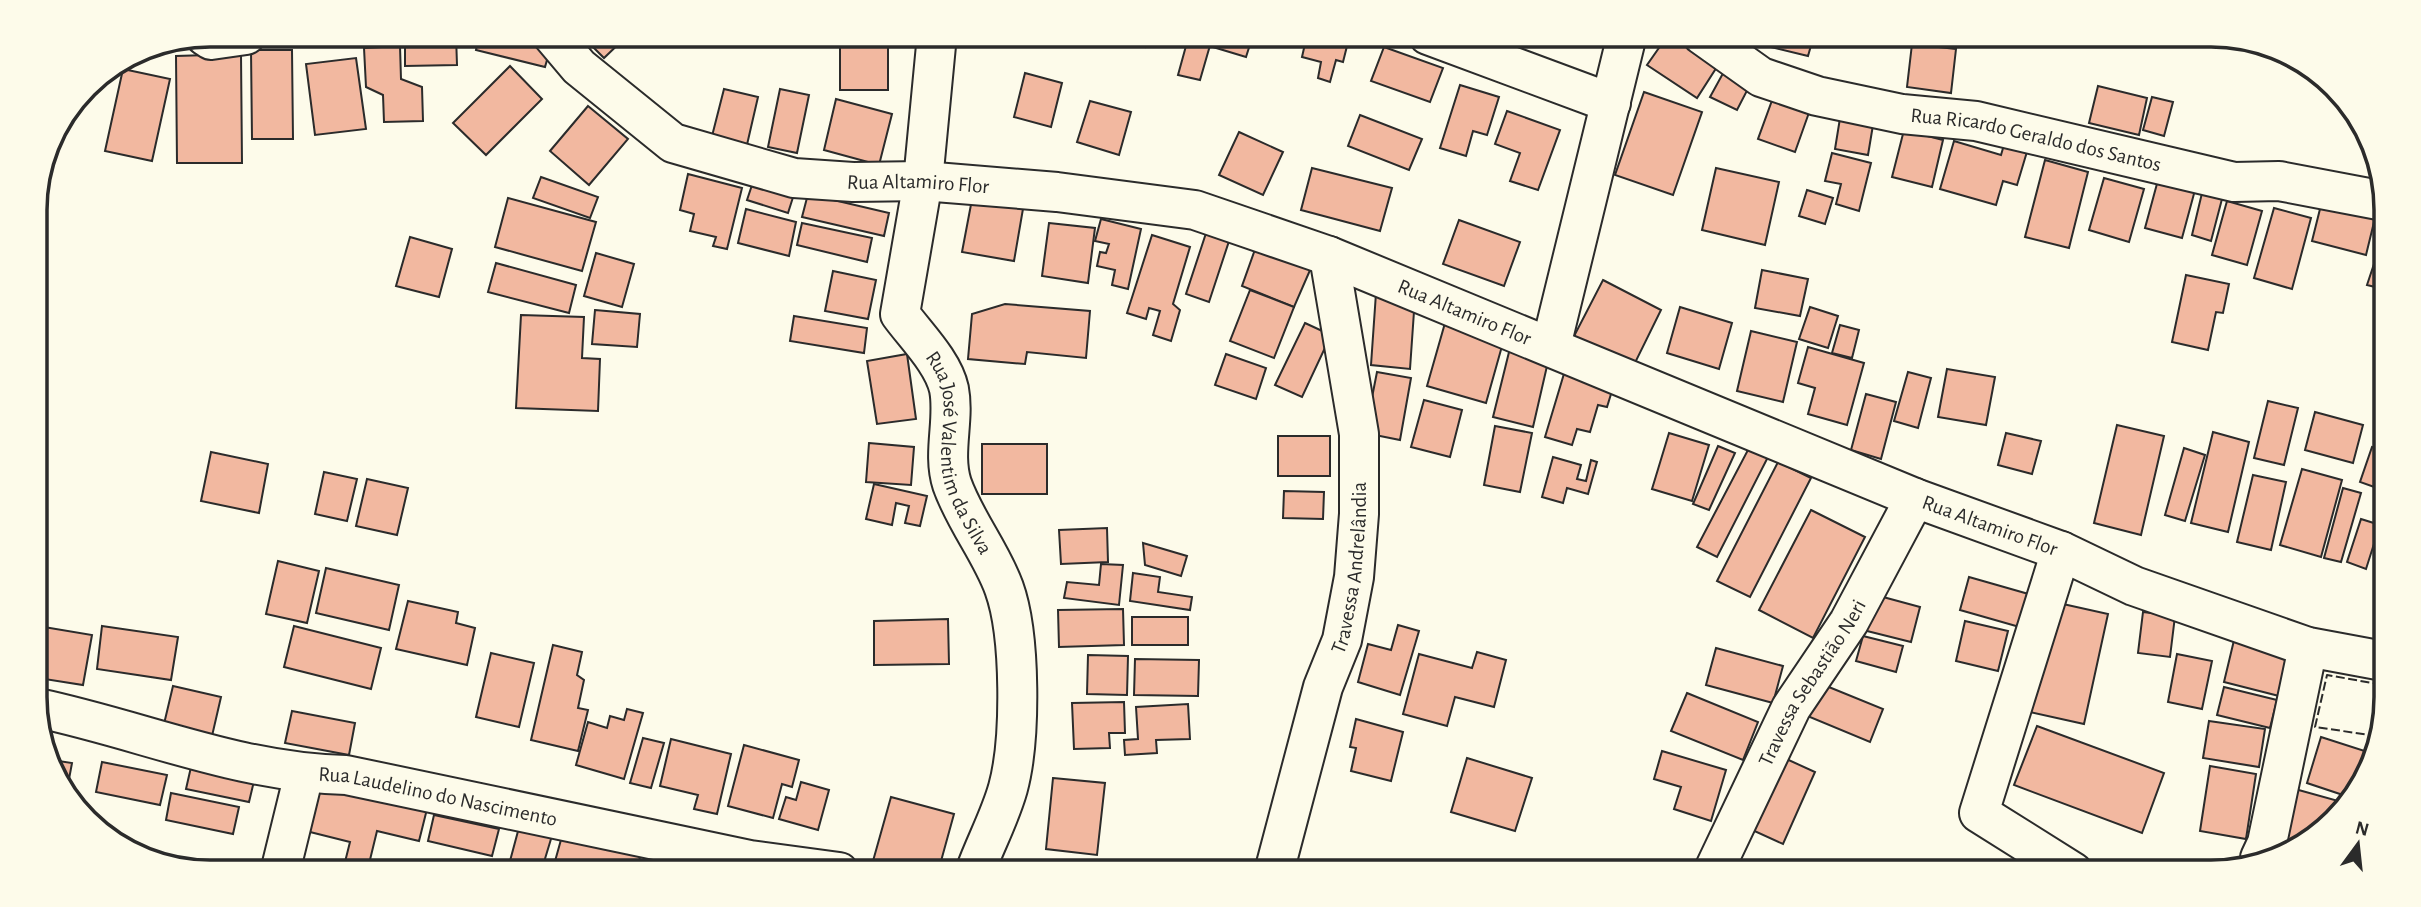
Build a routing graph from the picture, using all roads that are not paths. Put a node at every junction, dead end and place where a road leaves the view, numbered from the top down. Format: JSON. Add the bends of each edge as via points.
{"nodes":[{"id":1,"x":562,"y":47,"type":"edge"},
{"id":2,"x":936,"y":47,"type":"edge"},
{"id":3,"x":1460,"y":47,"type":"edge"},
{"id":4,"x":1624,"y":47,"type":"edge"},
{"id":5,"x":1719,"y":47,"type":"edge"},
{"id":6,"x":1611,"y":103,"type":"junction"},
{"id":7,"x":923,"y":181,"type":"junction"},
{"id":8,"x":2373,"y":199,"type":"edge"},
{"id":9,"x":1329,"y":256,"type":"junction"},
{"id":10,"x":1551,"y":346,"type":"junction"},
{"id":11,"x":1915,"y":498,"type":"junction"},
{"id":12,"x":2062,"y":551,"type":"junction"},
{"id":13,"x":2308,"y":647,"type":"junction"},
{"id":14,"x":2374,"y":659,"type":"edge"},
{"id":15,"x":48,"y":711,"type":"edge"},
{"id":16,"x":304,"y":774,"type":"junction"},
{"id":17,"x":2263,"y":851,"type":"edge"},
{"id":18,"x":1277,"y":859,"type":"edge"},
{"id":19,"x":1719,"y":859,"type":"edge"},
{"id":20,"x":2052,"y":859,"type":"edge"},
{"id":21,"x":283,"y":860,"type":"edge"},
{"id":22,"x":749,"y":860,"type":"edge"},
{"id":23,"x":980,"y":860,"type":"edge"}],
"edges":[{"from":1,"to":7,"type":"street","name":"Rua Altamiro Flor","via":[[579,67],[673,144],[794,178]]},
{"from":2,"to":7,"type":"street","name":"Rua José Valentim da Silva"},
{"from":3,"to":6,"type":"street"},
{"from":4,"to":6,"type":"street"},
{"from":5,"to":8,"type":"street","name":"Rua Ricardo Geraldo dos Santos","via":[[1761,77],[1817,96],[1902,114],[1976,121],[2234,181],[2279,181]]},
{"from":6,"to":10,"type":"street"},
{"from":7,"to":9,"type":"street","name":"Rua Altamiro Flor","via":[[1195,210]]},
{"from":7,"to":23,"type":"street","name":"Rua José Valentim da Silva","via":[[900,314],[936,362],[949,388],[947,465],[1005,591],[1014,640],[1012,770]]},
{"from":9,"to":10,"type":"street","name":"Rua Altamiro Flor"},
{"from":9,"to":18,"type":"street","name":"Travessa Andrelândia","via":[[1359,434],[1356,552],[1342,640],[1323,687]]},
{"from":10,"to":11,"type":"street","name":"Rua Altamiro Flor"},
{"from":11,"to":12,"type":"street","name":"Rua Altamiro Flor"},
{"from":11,"to":19,"type":"street","name":"Travessa Sebastião Neri","via":[[1849,622],[1791,708]]},
{"from":12,"to":13,"type":"street","name":"Rua Altamiro Flor","via":[[2134,586]]},
{"from":12,"to":20,"type":"street","via":[[1979,813]]},
{"from":13,"to":14,"type":"street","name":"Rua Altamiro Flor"},
{"from":13,"to":17,"type":"street"},
{"from":15,"to":16,"type":"street","name":"Rua Laudelino do Nascimento","via":[[246,765]]},
{"from":16,"to":21,"type":"street"},
{"from":16,"to":22,"type":"street","name":"Rua Laudelino do Nascimento","via":[[346,775]]}]}
